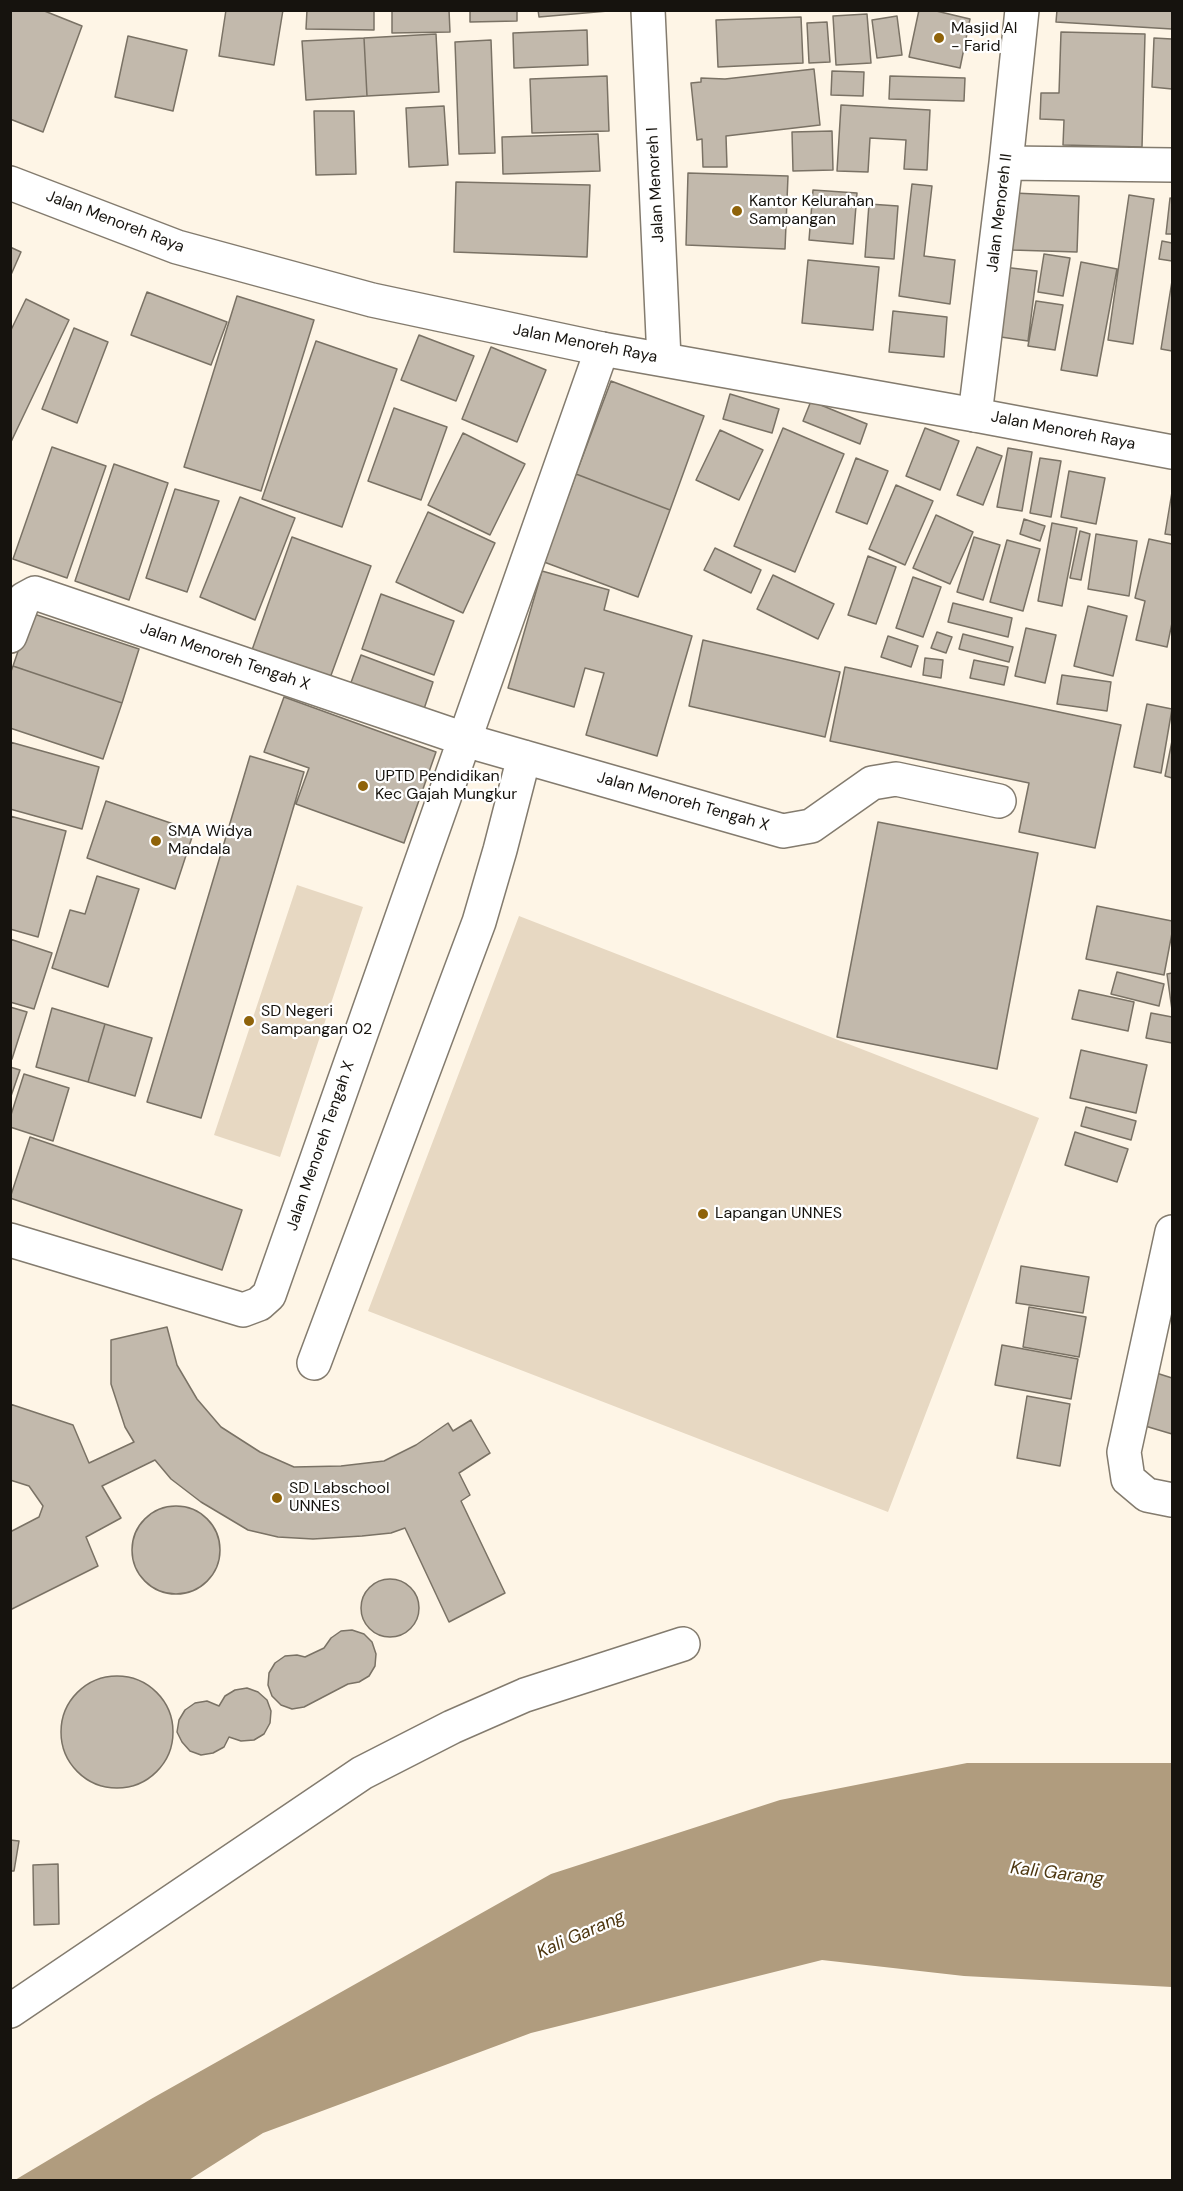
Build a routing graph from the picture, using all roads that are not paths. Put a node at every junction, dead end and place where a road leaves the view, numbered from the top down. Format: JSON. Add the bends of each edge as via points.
{"nodes":[{"id":1,"x":648,"y":10,"type":"edge"},
{"id":2,"x":1022,"y":10,"type":"edge"},
{"id":3,"x":1006,"y":163,"type":"junction"},
{"id":4,"x":1173,"y":165,"type":"edge"},
{"id":5,"x":10,"y":183,"type":"edge"},
{"id":6,"x":602,"y":349,"type":"junction"},
{"id":7,"x":664,"y":360,"type":"junction"},
{"id":8,"x":975,"y":415,"type":"junction"},
{"id":9,"x":1173,"y":452,"type":"edge"},
{"id":10,"x":10,"y":636,"type":"edge"},
{"id":11,"x":473,"y":742,"type":"junction"},
{"id":12,"x":524,"y":757,"type":"junction"},
{"id":13,"x":999,"y":801,"type":"dead end"},
{"id":14,"x":1173,"y":1232,"type":"edge"},
{"id":15,"x":10,"y":1240,"type":"edge"},
{"id":16,"x":314,"y":1363,"type":"dead end"},
{"id":17,"x":1173,"y":1500,"type":"edge"},
{"id":18,"x":683,"y":1644,"type":"dead end"},
{"id":19,"x":10,"y":2011,"type":"edge"}],
"edges":[{"from":1,"to":7,"type":"street","name":"Jalan Menoreh I"},
{"from":2,"to":3,"type":"street","name":"Jalan Menoreh II"},
{"from":3,"to":4,"type":"street"},
{"from":3,"to":8,"type":"street","name":"Jalan Menoreh II"},
{"from":5,"to":6,"type":"street","name":"Jalan Menoreh Raya","via":[[177,248],[372,300]]},
{"from":6,"to":7,"type":"street","name":"Jalan Menoreh Raya"},
{"from":6,"to":11,"type":"street","name":"Jalan Menoreh Tengah X"},
{"from":7,"to":8,"type":"street","name":"Jalan Menoreh Raya"},
{"from":8,"to":9,"type":"street","name":"Jalan Menoreh Raya"},
{"from":10,"to":11,"type":"street","name":"Jalan Menoreh Tengah X","via":[[24,598],[35,592]]},
{"from":11,"to":12,"type":"street","name":"Jalan Menoreh Tengah X"},
{"from":11,"to":15,"type":"street","name":"Jalan Menoreh Tengah X","via":[[269,1295],[243,1310]]},
{"from":12,"to":13,"type":"street","name":"Jalan Menoreh Tengah X","via":[[783,831],[811,826],[872,783],[896,780]]},
{"from":12,"to":16,"type":"street","via":[[478,922]]},
{"from":14,"to":17,"type":"street","via":[[1124,1452],[1128,1479],[1147,1495]]},
{"from":18,"to":19,"type":"street","via":[[525,1695],[362,1773]]}]}
